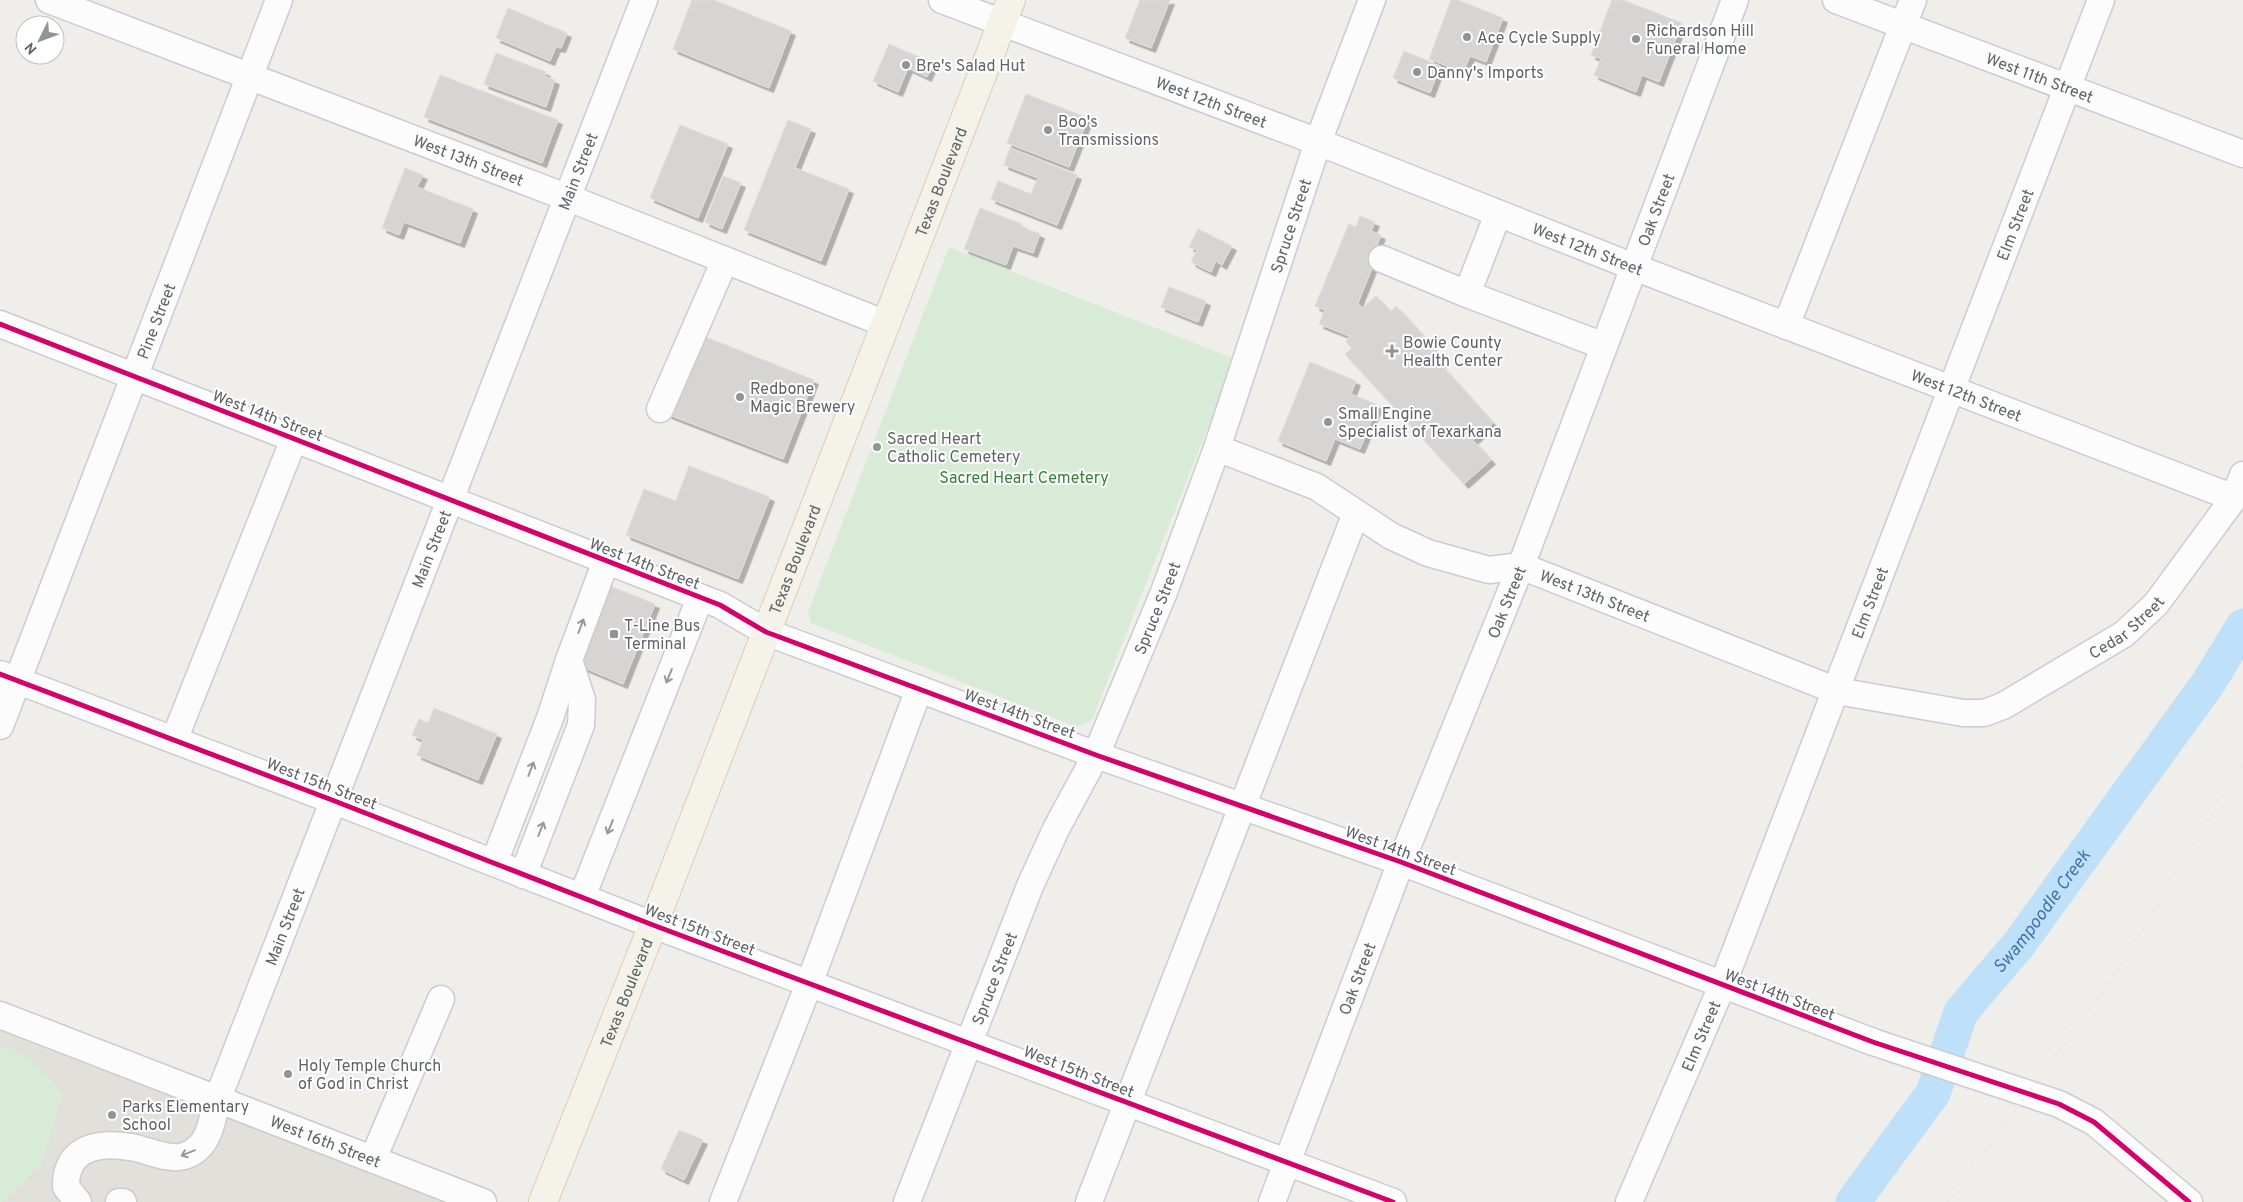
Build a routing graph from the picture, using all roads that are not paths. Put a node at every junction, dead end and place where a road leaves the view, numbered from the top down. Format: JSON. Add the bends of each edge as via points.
{"nodes":[{"id":1,"x":49,"y":0,"type":"edge"},
{"id":2,"x":279,"y":0,"type":"edge"},
{"id":3,"x":644,"y":0,"type":"edge"},
{"id":4,"x":942,"y":0,"type":"edge"},
{"id":5,"x":1372,"y":0,"type":"edge"},
{"id":6,"x":1735,"y":0,"type":"edge"},
{"id":7,"x":1836,"y":0,"type":"edge"},
{"id":8,"x":1913,"y":0,"type":"edge"},
{"id":9,"x":2101,"y":0,"type":"edge"},
{"id":10,"x":1006,"y":12,"type":"edge"},
{"id":11,"x":1903,"y":25,"type":"junction"},
{"id":12,"x":251,"y":78,"type":"junction"},
{"id":13,"x":2068,"y":88,"type":"junction"},
{"id":14,"x":1318,"y":142,"type":"junction"},
{"id":15,"x":2243,"y":154,"type":"edge"},
{"id":16,"x":566,"y":197,"type":"junction"},
{"id":17,"x":1498,"y":214,"type":"junction"},
{"id":18,"x":1382,"y":259,"type":"dead end"},
{"id":19,"x":724,"y":260,"type":"junction"},
{"id":20,"x":1634,"y":267,"type":"junction"},
{"id":21,"x":1467,"y":294,"type":"junction"},
{"id":22,"x":0,"y":324,"type":"edge"},
{"id":23,"x":886,"y":324,"type":"junction"},
{"id":24,"x":1786,"y":326,"type":"junction"},
{"id":25,"x":1604,"y":346,"type":"junction"},
{"id":26,"x":133,"y":376,"type":"junction"},
{"id":27,"x":1953,"y":389,"type":"junction"},
{"id":28,"x":660,"y":409,"type":"dead end"},
{"id":29,"x":294,"y":438,"type":"junction"},
{"id":30,"x":1217,"y":448,"type":"junction"},
{"id":31,"x":2239,"y":487,"type":"edge"},
{"id":32,"x":451,"y":501,"type":"junction"},
{"id":33,"x":1356,"y":513,"type":"junction"},
{"id":34,"x":606,"y":562,"type":"junction"},
{"id":35,"x":1521,"y":566,"type":"junction"},
{"id":36,"x":700,"y":598,"type":"junction"},
{"id":37,"x":766,"y":632,"type":"junction"},
{"id":38,"x":569,"y":660,"type":"junction"},
{"id":39,"x":8,"y":678,"type":"edge"},
{"id":40,"x":919,"y":689,"type":"junction"},
{"id":41,"x":1837,"y":691,"type":"junction"},
{"id":42,"x":1957,"y":710,"type":"joint"},
{"id":43,"x":0,"y":726,"type":"edge"},
{"id":44,"x":174,"y":740,"type":"junction"},
{"id":45,"x":1096,"y":755,"type":"junction"},
{"id":46,"x":332,"y":800,"type":"junction"},
{"id":47,"x":1242,"y":806,"type":"junction"},
{"id":48,"x":1401,"y":862,"type":"junction"},
{"id":49,"x":494,"y":864,"type":"junction"},
{"id":50,"x":523,"y":874,"type":"junction"},
{"id":51,"x":582,"y":897,"type":"junction"},
{"id":52,"x":653,"y":925,"type":"junction"},
{"id":53,"x":809,"y":984,"type":"junction"},
{"id":54,"x":1722,"y":986,"type":"junction"},
{"id":55,"x":441,"y":999,"type":"dead end"},
{"id":56,"x":0,"y":1015,"type":"edge"},
{"id":57,"x":969,"y":1043,"type":"junction"},
{"id":58,"x":218,"y":1098,"type":"junction"},
{"id":59,"x":1128,"y":1103,"type":"junction"},
{"id":60,"x":373,"y":1159,"type":"junction"},
{"id":61,"x":1287,"y":1163,"type":"junction"},
{"id":62,"x":78,"y":1202,"type":"edge"},
{"id":63,"x":484,"y":1202,"type":"edge"},
{"id":64,"x":543,"y":1202,"type":"edge"},
{"id":65,"x":723,"y":1202,"type":"edge"},
{"id":66,"x":907,"y":1202,"type":"edge"},
{"id":67,"x":1089,"y":1202,"type":"edge"},
{"id":68,"x":1272,"y":1202,"type":"edge"},
{"id":69,"x":1393,"y":1202,"type":"edge"},
{"id":70,"x":1629,"y":1202,"type":"edge"},
{"id":71,"x":2189,"y":1202,"type":"edge"}],
"edges":[{"from":1,"to":12,"type":"street","name":"West 13th Street"},
{"from":2,"to":12,"type":"street","name":"Pine Street"},
{"from":3,"to":16,"type":"street","name":"Main Street"},
{"from":4,"to":10,"type":"street","name":"West 12th Street"},
{"from":5,"to":14,"type":"street","name":"Spruce Street"},
{"from":6,"to":20,"type":"street","name":"Oak Street"},
{"from":7,"to":11,"type":"street","name":"West 11th Street"},
{"from":8,"to":11,"type":"street"},
{"from":9,"to":13,"type":"street","name":"Elm Street"},
{"from":10,"to":14,"type":"street","name":"West 12th Street"},
{"from":10,"to":23,"type":"main road","name":"Texas Boulevard"},
{"from":11,"to":13,"type":"street","name":"West 11th Street"},
{"from":11,"to":24,"type":"street"},
{"from":12,"to":16,"type":"street","name":"West 13th Street"},
{"from":12,"to":26,"type":"street","name":"Pine Street"},
{"from":13,"to":15,"type":"street","name":"West 11th Street"},
{"from":13,"to":27,"type":"street","name":"Elm Street"},
{"from":14,"to":17,"type":"street","name":"West 12th Street"},
{"from":14,"to":30,"type":"street","name":"Spruce Street"},
{"from":16,"to":19,"type":"street","name":"West 13th Street"},
{"from":16,"to":32,"type":"street","name":"Main Street"},
{"from":17,"to":20,"type":"street","name":"West 12th Street"},
{"from":17,"to":21,"type":"street"},
{"from":18,"to":21,"type":"street"},
{"from":19,"to":23,"type":"street","name":"West 13th Street"},
{"from":19,"to":28,"type":"street"},
{"from":20,"to":24,"type":"street","name":"West 12th Street"},
{"from":20,"to":25,"type":"street","name":"Oak Street"},
{"from":21,"to":25,"type":"street"},
{"from":22,"to":26,"type":"street","name":"West 14th Street"},
{"from":23,"to":37,"type":"main road","name":"Texas Boulevard"},
{"from":24,"to":27,"type":"street","name":"West 12th Street"},
{"from":25,"to":35,"type":"street","name":"Oak Street"},
{"from":26,"to":29,"type":"street","name":"West 14th Street"},
{"from":26,"to":39,"type":"street","name":"Pine Street"},
{"from":27,"to":31,"type":"street","name":"West 12th Street"},
{"from":27,"to":41,"type":"street","name":"Elm Street"},
{"from":29,"to":32,"type":"street","name":"West 14th Street"},
{"from":29,"to":44,"type":"street"},
{"from":30,"to":33,"type":"street","name":"West 13th Street","via":[[1317,488]]},
{"from":30,"to":45,"type":"street","name":"Spruce Street","via":[[1164,592]]},
{"from":31,"to":42,"type":"street","name":"Cedar Street","via":[[2156,604],[2124,634],[2003,706],[1984,713]]},
{"from":32,"to":34,"type":"street","name":"West 14th Street"},
{"from":32,"to":46,"type":"street","name":"Main Street"},
{"from":33,"to":35,"type":"street","name":"West 13th Street","via":[[1391,536],[1428,553],[1489,570]]},
{"from":33,"to":47,"type":"street"},
{"from":34,"to":36,"type":"street","name":"West 14th Street"},
{"from":38,"to":34,"type":"street","one_way":true},
{"from":35,"to":41,"type":"street","name":"West 13th Street"},
{"from":35,"to":48,"type":"street","name":"Oak Street"},
{"from":36,"to":37,"type":"street","name":"West 14th Street","via":[[720,605]]},
{"from":36,"to":51,"type":"street","one_way":true},
{"from":37,"to":40,"type":"street","name":"West 14th Street"},
{"from":37,"to":52,"type":"main road","name":"Texas Boulevard"},
{"from":49,"to":38,"type":"street","one_way":true},
{"from":50,"to":38,"type":"street","one_way":true,"via":[[581,725],[582,700]]},
{"from":39,"to":43,"type":"street","name":"Pine Street"},
{"from":39,"to":44,"type":"street","name":"West 15th Street"},
{"from":40,"to":45,"type":"street","name":"West 14th Street"},
{"from":40,"to":53,"type":"street"},
{"from":41,"to":42,"type":"street","name":"West 13th Street"},
{"from":41,"to":54,"type":"street","name":"Elm Street"},
{"from":44,"to":46,"type":"street","name":"West 15th Street"},
{"from":45,"to":47,"type":"street","name":"West 14th Street"},
{"from":45,"to":57,"type":"street","name":"Spruce Street","via":[[1041,862]]},
{"from":46,"to":49,"type":"street","name":"West 15th Street"},
{"from":46,"to":58,"type":"street","name":"Main Street"},
{"from":47,"to":48,"type":"street","name":"West 14th Street"},
{"from":47,"to":59,"type":"street"},
{"from":48,"to":54,"type":"street","name":"West 14th Street"},
{"from":48,"to":61,"type":"street","name":"Oak Street"},
{"from":49,"to":50,"type":"street","name":"West 15th Street"},
{"from":50,"to":51,"type":"street","name":"West 15th Street"},
{"from":51,"to":52,"type":"street","name":"West 15th Street"},
{"from":52,"to":53,"type":"street","name":"West 15th Street"},
{"from":52,"to":64,"type":"main road","name":"Texas Boulevard"},
{"from":53,"to":57,"type":"street","name":"West 15th Street"},
{"from":53,"to":65,"type":"street"},
{"from":54,"to":70,"type":"street","name":"Elm Street"},
{"from":54,"to":71,"type":"street","name":"West 14th Street","via":[[1900,1051],[2059,1104],[2094,1122]]},
{"from":55,"to":60,"type":"street"},
{"from":56,"to":58,"type":"street","name":"West 16th Street"},
{"from":57,"to":59,"type":"street","name":"West 15th Street"},
{"from":57,"to":66,"type":"street","name":"Spruce Street"},
{"from":58,"to":60,"type":"street","name":"West 16th Street"},
{"from":58,"to":62,"type":"street","name":"Main Street","one_way":true,"via":[[200,1148],[188,1156],[174,1158],[116,1145],[87,1149],[76,1155],[68,1165],[66,1187]]},
{"from":59,"to":61,"type":"street","name":"West 15th Street"},
{"from":59,"to":67,"type":"street"},
{"from":60,"to":63,"type":"street","name":"West 16th Street"},
{"from":61,"to":68,"type":"street","name":"Oak Street"},
{"from":61,"to":69,"type":"street","name":"West 15th Street"}]}
